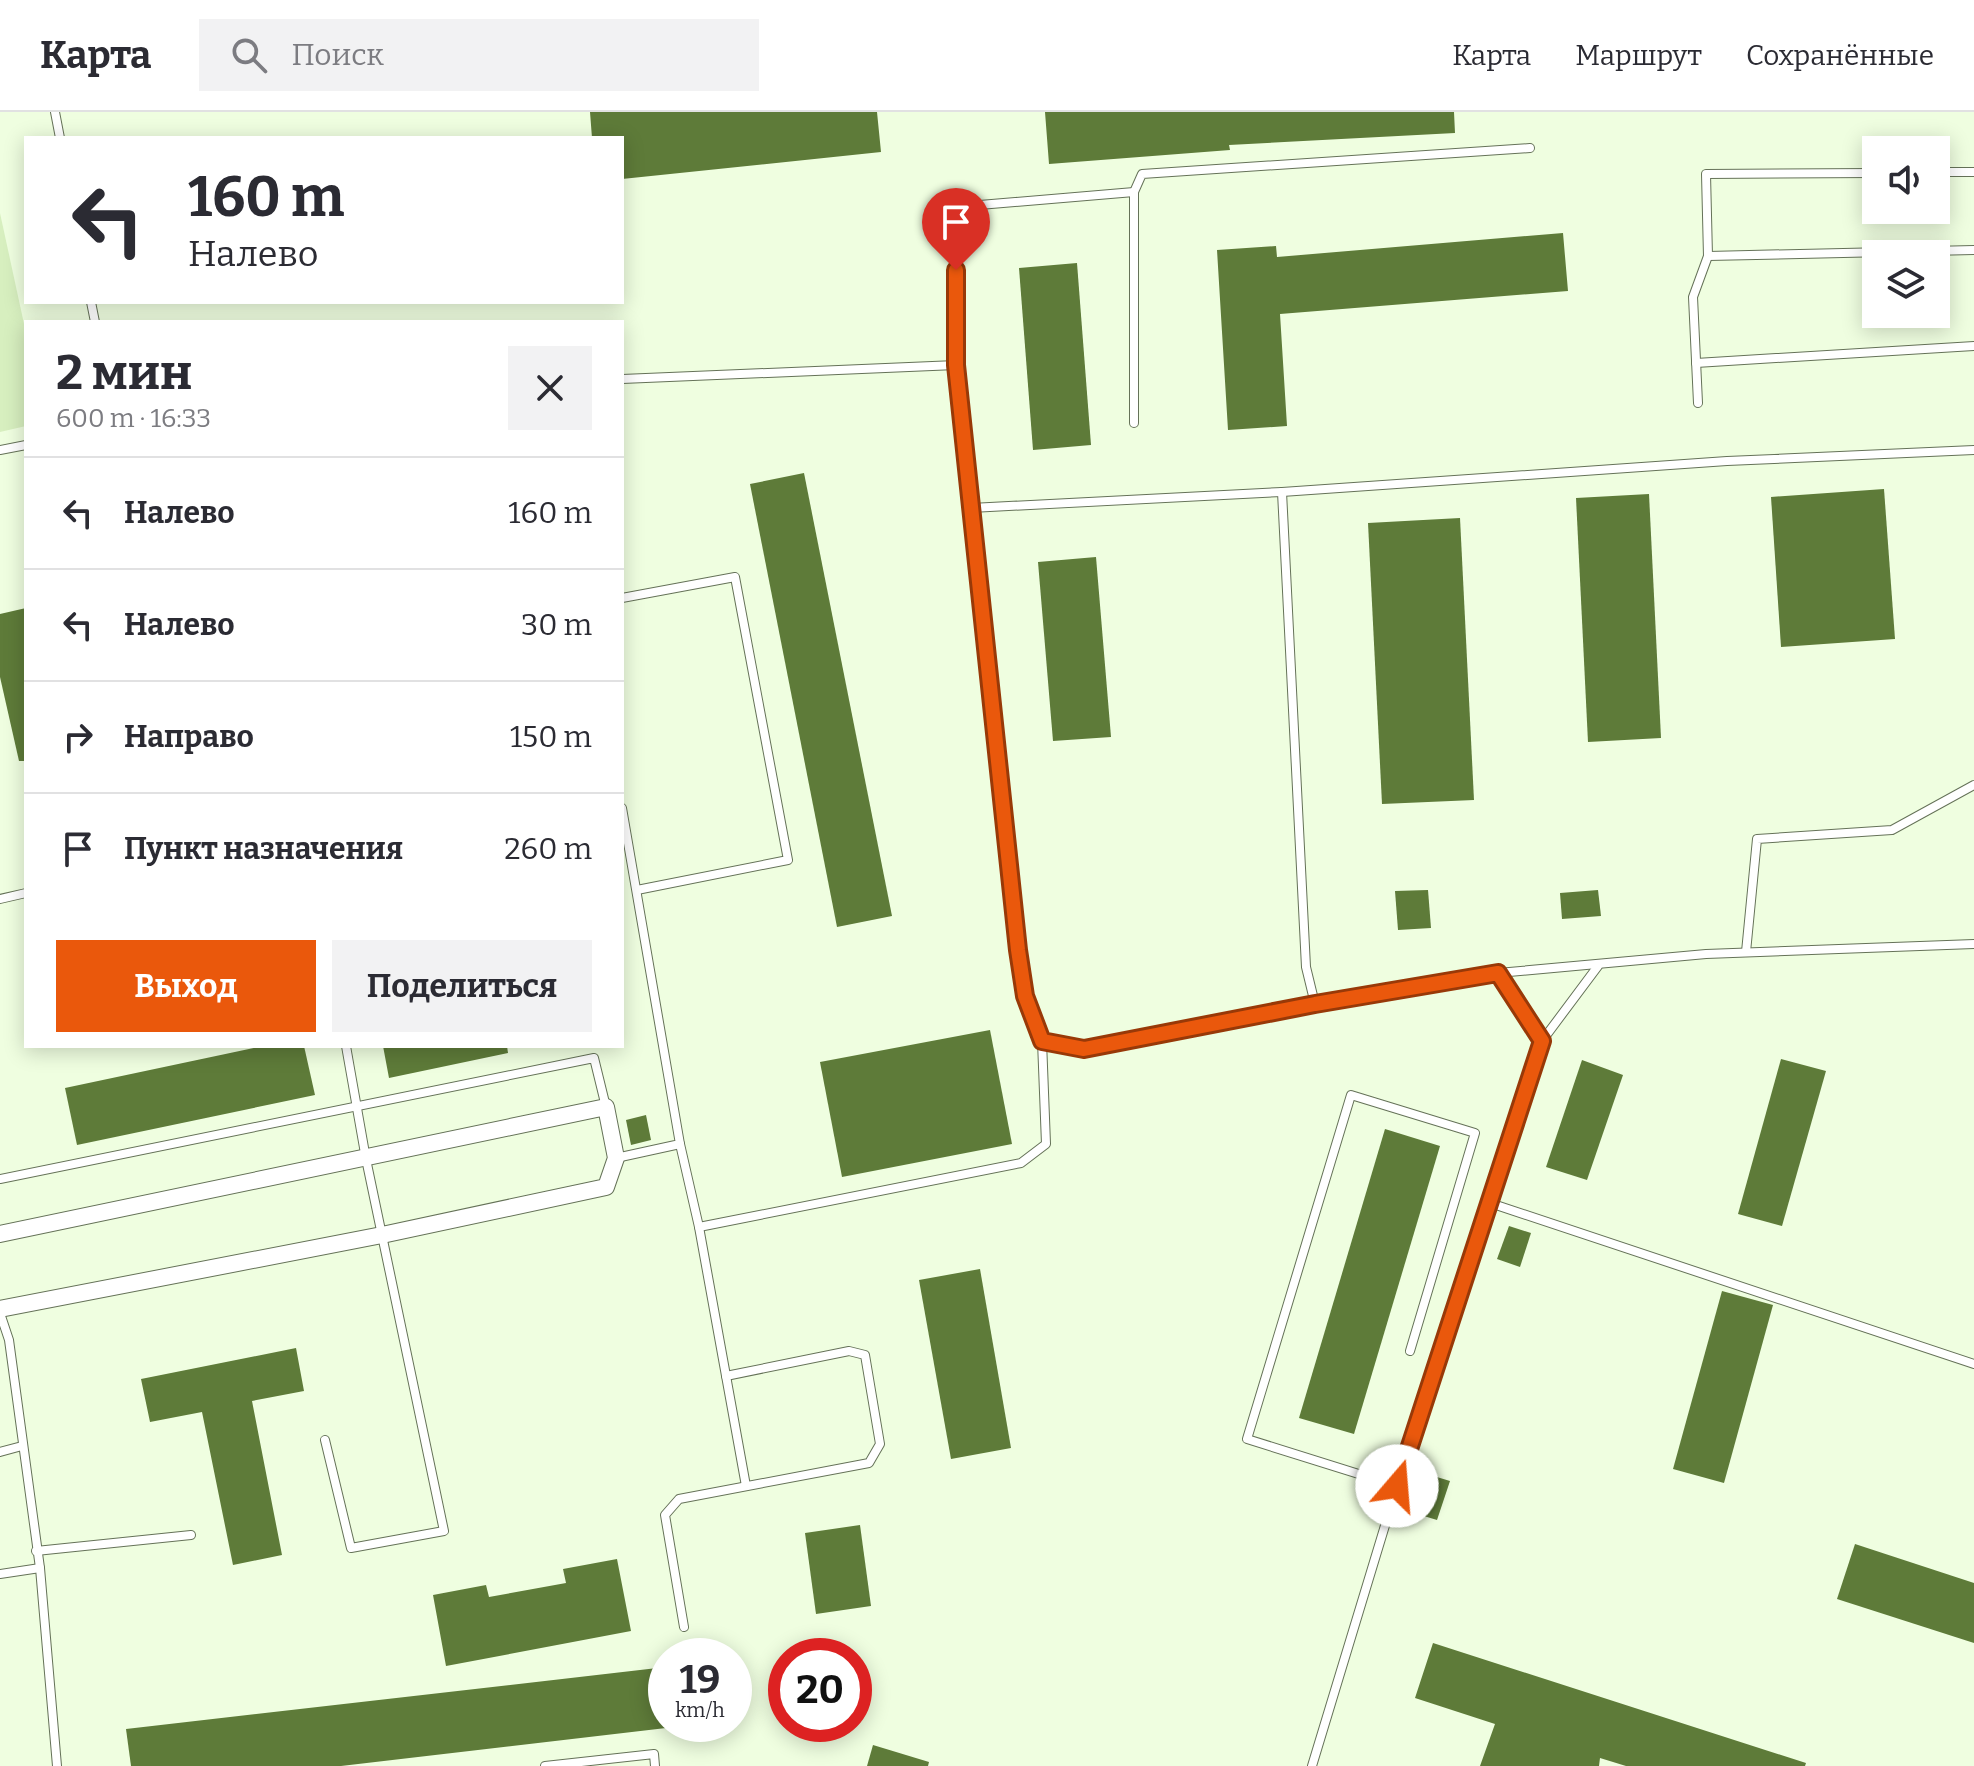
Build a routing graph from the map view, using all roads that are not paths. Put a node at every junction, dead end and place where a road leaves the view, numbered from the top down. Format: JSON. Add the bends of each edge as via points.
{"nodes":[{"id":1,"x":55,"y":112,"type":"edge"},
{"id":2,"x":60,"y":136,"type":"edge"},
{"id":3,"x":1530,"y":148,"type":"dead end"},
{"id":4,"x":1950,"y":172,"type":"edge"},
{"id":5,"x":1974,"y":172,"type":"edge"},
{"id":6,"x":1862,"y":173,"type":"edge"},
{"id":7,"x":1134,"y":192,"type":"junction"},
{"id":8,"x":1974,"y":250,"type":"edge"},
{"id":9,"x":1708,"y":256,"type":"junction"},
{"id":10,"x":1974,"y":346,"type":"edge"},
{"id":11,"x":1696,"y":363,"type":"junction"},
{"id":12,"x":956,"y":365,"type":"junction"},
{"id":13,"x":624,"y":379,"type":"edge"},
{"id":14,"x":1698,"y":403,"type":"dead end"},
{"id":15,"x":1134,"y":423,"type":"dead end"},
{"id":16,"x":24,"y":445,"type":"edge"},
{"id":17,"x":0,"y":450,"type":"edge"},
{"id":18,"x":1974,"y":450,"type":"edge"},
{"id":19,"x":1282,"y":492,"type":"junction"},
{"id":20,"x":971,"y":508,"type":"junction"},
{"id":21,"x":624,"y":598,"type":"edge"},
{"id":22,"x":1974,"y":785,"type":"edge"},
{"id":23,"x":624,"y":819,"type":"edge"},
{"id":24,"x":637,"y":890,"type":"junction"},
{"id":25,"x":24,"y":893,"type":"edge"},
{"id":26,"x":0,"y":899,"type":"edge"},
{"id":27,"x":1974,"y":944,"type":"edge"},
{"id":28,"x":1746,"y":952,"type":"junction"},
{"id":29,"x":1598,"y":966,"type":"junction"},
{"id":30,"x":1498,"y":973,"type":"junction"},
{"id":31,"x":1315,"y":1004,"type":"junction"},
{"id":32,"x":1042,"y":1041,"type":"junction"},
{"id":33,"x":1542,"y":1041,"type":"junction"},
{"id":34,"x":346,"y":1048,"type":"edge"},
{"id":35,"x":606,"y":1107,"type":"junction"},
{"id":36,"x":359,"y":1108,"type":"junction"},
{"id":37,"x":680,"y":1144,"type":"junction"},
{"id":38,"x":616,"y":1158,"type":"junction"},
{"id":39,"x":366,"y":1159,"type":"junction"},
{"id":40,"x":0,"y":1179,"type":"edge"},
{"id":41,"x":1490,"y":1203,"type":"junction"},
{"id":42,"x":699,"y":1227,"type":"junction"},
{"id":43,"x":0,"y":1234,"type":"edge"},
{"id":44,"x":382,"y":1235,"type":"junction"},
{"id":45,"x":0,"y":1311,"type":"edge"},
{"id":46,"x":1410,"y":1351,"type":"dead end"},
{"id":47,"x":1974,"y":1364,"type":"edge"},
{"id":48,"x":726,"y":1376,"type":"junction"},
{"id":49,"x":325,"y":1440,"type":"dead end"},
{"id":50,"x":22,"y":1446,"type":"junction"},
{"id":51,"x":0,"y":1452,"type":"edge"},
{"id":52,"x":746,"y":1486,"type":"junction"},
{"id":53,"x":1397,"y":1486,"type":"junction"},
{"id":54,"x":191,"y":1535,"type":"dead end"},
{"id":55,"x":36,"y":1551,"type":"junction"},
{"id":56,"x":40,"y":1568,"type":"junction"},
{"id":57,"x":0,"y":1574,"type":"edge"},
{"id":58,"x":684,"y":1627,"type":"dead end"},
{"id":59,"x":57,"y":1766,"type":"edge"},
{"id":60,"x":545,"y":1766,"type":"edge"},
{"id":61,"x":655,"y":1766,"type":"edge"},
{"id":62,"x":1312,"y":1766,"type":"edge"}],
"edges":[{"from":1,"to":2,"type":"lane"},
{"from":3,"to":7,"type":"lane","via":[[1142,174]]},
{"from":4,"to":5,"type":"lane"},
{"from":6,"to":9,"type":"lane","via":[[1706,174]]},
{"from":7,"to":12,"type":"lane","via":[[956,207]]},
{"from":7,"to":15,"type":"lane"},
{"from":8,"to":9,"type":"lane"},
{"from":9,"to":11,"type":"lane","via":[[1693,297]]},
{"from":10,"to":11,"type":"lane"},
{"from":11,"to":14,"type":"lane"},
{"from":12,"to":13,"type":"lane"},
{"from":12,"to":20,"type":"lane"},
{"from":16,"to":17,"type":"lane"},
{"from":18,"to":19,"type":"lane"},
{"from":19,"to":20,"type":"lane"},
{"from":19,"to":31,"type":"lane","via":[[1306,967]]},
{"from":20,"to":32,"type":"lane","via":[[1018,950],[1025,996]]},
{"from":21,"to":24,"type":"lane","via":[[735,577],[788,860]]},
{"from":22,"to":28,"type":"lane","via":[[1892,830],[1757,839]]},
{"from":23,"to":24,"type":"lane"},
{"from":24,"to":37,"type":"lane"},
{"from":25,"to":26,"type":"lane"},
{"from":27,"to":28,"type":"lane"},
{"from":28,"to":29,"type":"lane"},
{"from":29,"to":30,"type":"lane"},
{"from":29,"to":33,"type":"lane"},
{"from":30,"to":31,"type":"lane"},
{"from":30,"to":33,"type":"lane"},
{"from":31,"to":32,"type":"lane","via":[[1084,1049]]},
{"from":32,"to":42,"type":"lane","via":[[1046,1144],[1021,1163]]},
{"from":33,"to":41,"type":"lane"},
{"from":34,"to":36,"type":"lane"},
{"from":35,"to":36,"type":"lane","via":[[594,1058]]},
{"from":35,"to":38,"type":"street"},
{"from":35,"to":39,"type":"street"},
{"from":36,"to":39,"type":"lane"},
{"from":36,"to":40,"type":"lane"},
{"from":37,"to":38,"type":"lane"},
{"from":37,"to":42,"type":"lane"},
{"from":38,"to":44,"type":"street","via":[[606,1187]]},
{"from":39,"to":43,"type":"street"},
{"from":39,"to":44,"type":"lane"},
{"from":41,"to":47,"type":"lane"},
{"from":41,"to":53,"type":"lane"},
{"from":42,"to":48,"type":"lane"},
{"from":44,"to":45,"type":"street"},
{"from":44,"to":49,"type":"lane","via":[[444,1531],[351,1548]]},
{"from":45,"to":50,"type":"lane","via":[[9,1340]]},
{"from":46,"to":53,"type":"lane","via":[[1475,1133],[1351,1095],[1247,1439]]},
{"from":48,"to":52,"type":"lane"},
{"from":48,"to":52,"type":"lane","via":[[849,1351],[865,1355],[880,1444],[869,1463]]},
{"from":50,"to":51,"type":"lane"},
{"from":50,"to":55,"type":"lane"},
{"from":52,"to":58,"type":"lane","via":[[679,1499],[665,1515]]},
{"from":53,"to":62,"type":"lane"},
{"from":54,"to":55,"type":"lane"},
{"from":55,"to":56,"type":"lane"},
{"from":56,"to":57,"type":"lane"},
{"from":56,"to":59,"type":"lane"},
{"from":60,"to":61,"type":"lane","via":[[654,1754]]}]}
